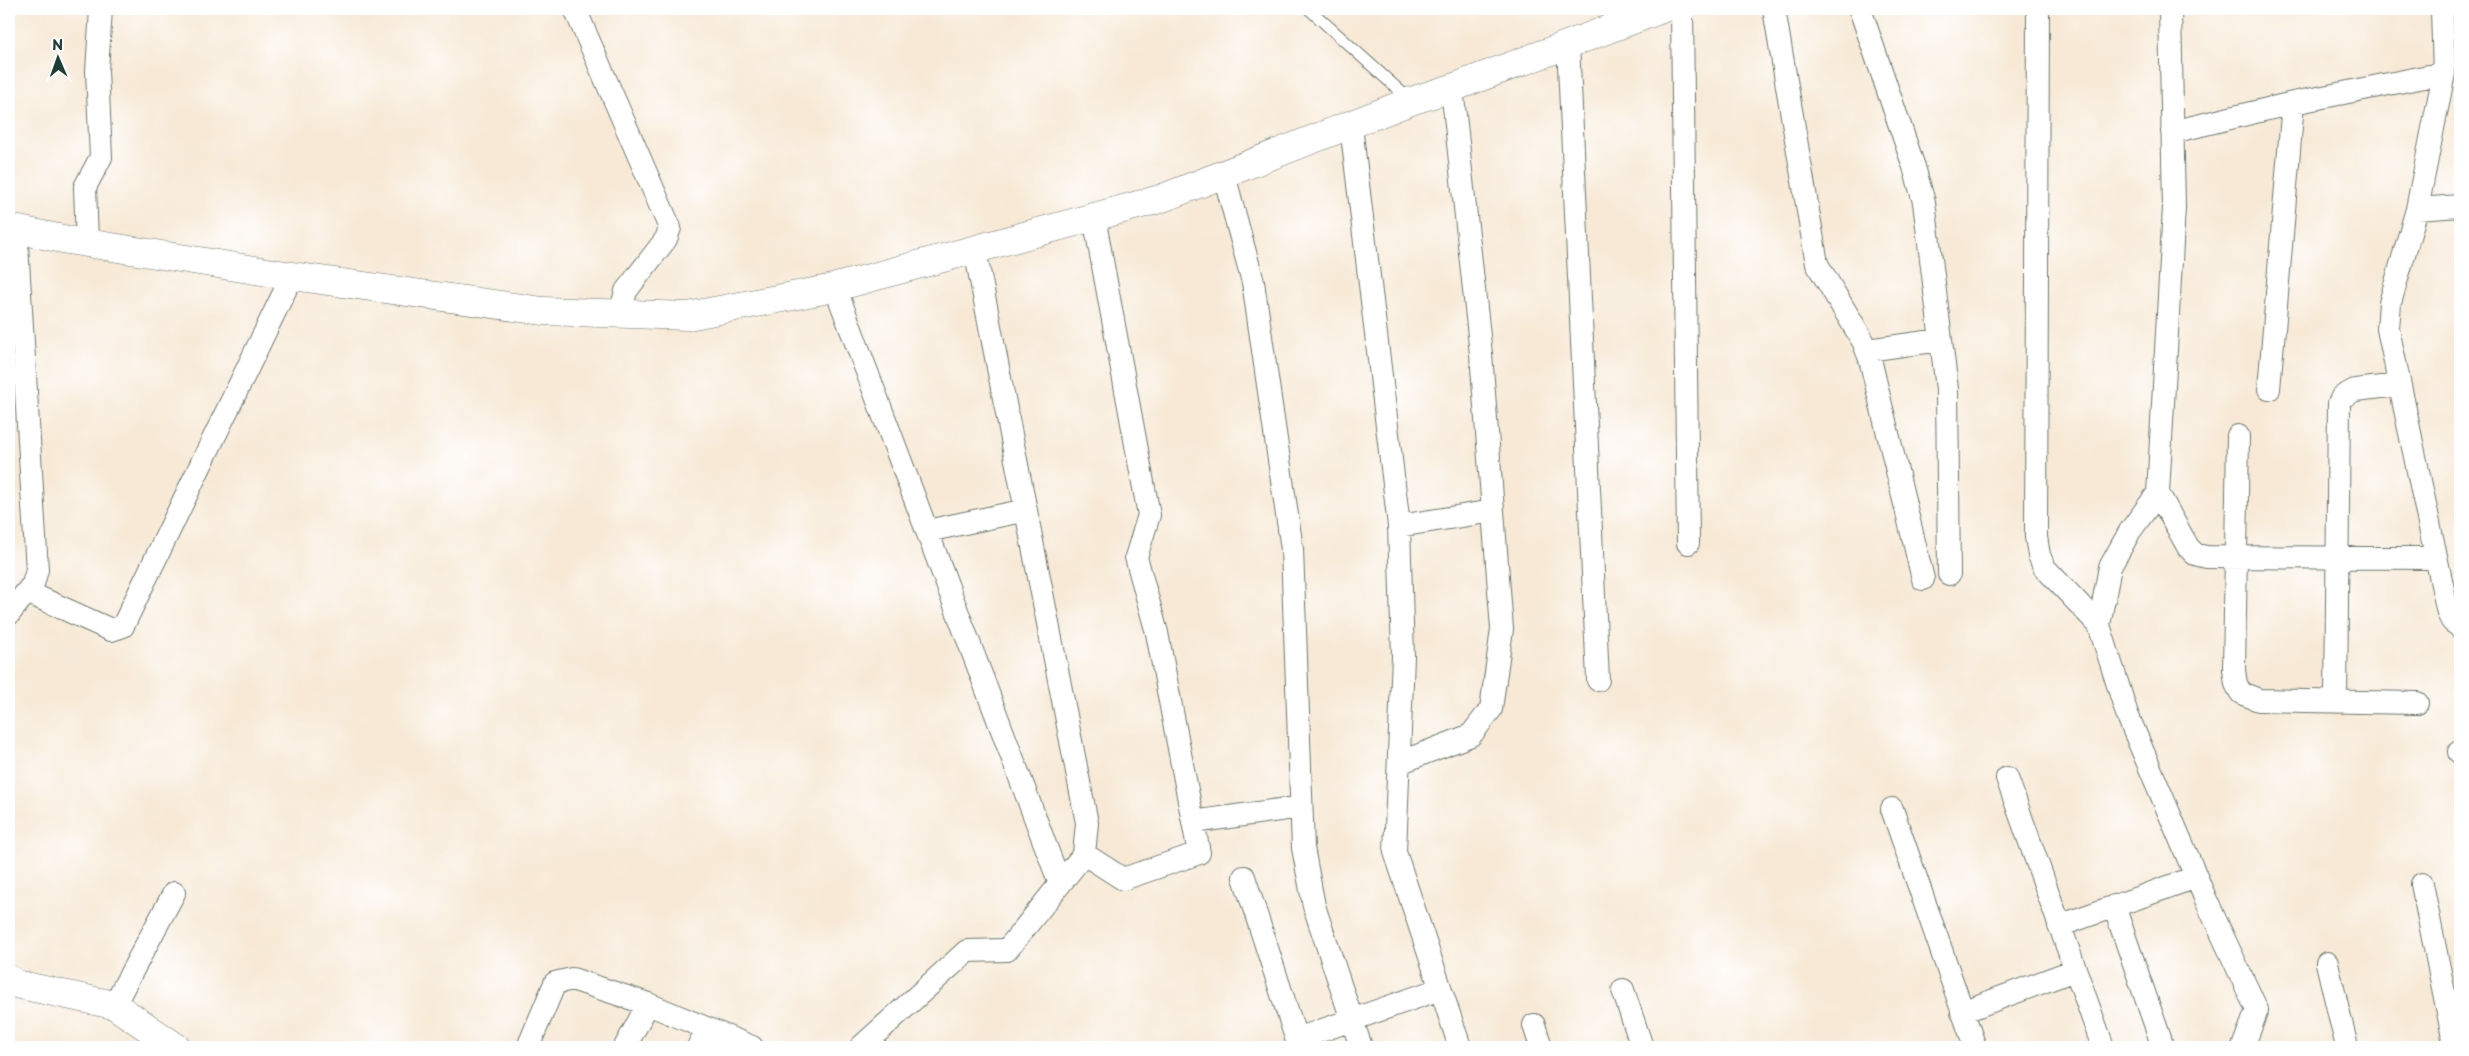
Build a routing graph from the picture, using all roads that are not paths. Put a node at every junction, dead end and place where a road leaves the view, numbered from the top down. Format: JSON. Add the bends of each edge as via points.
{"nodes":[{"id":1,"x":101,"y":9,"type":"edge"},
{"id":2,"x":575,"y":9,"type":"edge"},
{"id":3,"x":1310,"y":9,"type":"edge"},
{"id":4,"x":1662,"y":9,"type":"edge"},
{"id":5,"x":1682,"y":9,"type":"edge"},
{"id":6,"x":1774,"y":9,"type":"edge"},
{"id":7,"x":1860,"y":9,"type":"edge"},
{"id":8,"x":2038,"y":9,"type":"edge"},
{"id":9,"x":2442,"y":9,"type":"edge"},
{"id":10,"x":2174,"y":10,"type":"edge"},
{"id":11,"x":1568,"y":44,"type":"junction"},
{"id":12,"x":2450,"y":68,"type":"edge"},
{"id":13,"x":1452,"y":88,"type":"junction"},
{"id":14,"x":1411,"y":101,"type":"junction"},
{"id":15,"x":2293,"y":103,"type":"junction"},
{"id":16,"x":1352,"y":126,"type":"junction"},
{"id":17,"x":2172,"y":132,"type":"junction"},
{"id":18,"x":1224,"y":175,"type":"junction"},
{"id":19,"x":2460,"y":206,"type":"edge"},
{"id":20,"x":2417,"y":209,"type":"junction"},
{"id":21,"x":1094,"y":217,"type":"junction"},
{"id":22,"x":12,"y":228,"type":"edge"},
{"id":23,"x":87,"y":242,"type":"junction"},
{"id":24,"x":975,"y":250,"type":"junction"},
{"id":25,"x":292,"y":276,"type":"junction"},
{"id":26,"x":835,"y":287,"type":"junction"},
{"id":27,"x":620,"y":314,"type":"junction"},
{"id":28,"x":1941,"y":340,"type":"junction"},
{"id":29,"x":1867,"y":350,"type":"junction"},
{"id":30,"x":2399,"y":385,"type":"junction"},
{"id":31,"x":2269,"y":389,"type":"dead end"},
{"id":32,"x":2238,"y":436,"type":"dead end"},
{"id":33,"x":2158,"y":493,"type":"junction"},
{"id":34,"x":1026,"y":510,"type":"junction"},
{"id":35,"x":1493,"y":511,"type":"junction"},
{"id":36,"x":1399,"y":526,"type":"junction"},
{"id":37,"x":927,"y":531,"type":"junction"},
{"id":38,"x":1688,"y":542,"type":"dead end"},
{"id":39,"x":2237,"y":557,"type":"junction"},
{"id":40,"x":2436,"y":558,"type":"junction"},
{"id":41,"x":2337,"y":559,"type":"junction"},
{"id":42,"x":1949,"y":574,"type":"dead end"},
{"id":43,"x":1923,"y":579,"type":"dead end"},
{"id":44,"x":27,"y":592,"type":"junction"},
{"id":45,"x":9,"y":614,"type":"edge"},
{"id":46,"x":2099,"y":625,"type":"junction"},
{"id":47,"x":2460,"y":626,"type":"edge"},
{"id":48,"x":1598,"y":680,"type":"dead end"},
{"id":49,"x":2336,"y":701,"type":"junction"},
{"id":50,"x":2417,"y":702,"type":"dead end"},
{"id":51,"x":1399,"y":763,"type":"junction"},
{"id":52,"x":2007,"y":778,"type":"dead end"},
{"id":53,"x":1301,"y":807,"type":"junction"},
{"id":54,"x":1892,"y":809,"type":"dead end"},
{"id":55,"x":1193,"y":822,"type":"junction"},
{"id":56,"x":1084,"y":854,"type":"junction"},
{"id":57,"x":1244,"y":877,"type":"dead end"},
{"id":58,"x":2196,"y":877,"type":"junction"},
{"id":59,"x":1060,"y":884,"type":"junction"},
{"id":60,"x":2422,"y":884,"type":"dead end"},
{"id":61,"x":174,"y":893,"type":"dead end"},
{"id":62,"x":2114,"y":906,"type":"junction"},
{"id":63,"x":2059,"y":926,"type":"junction"},
{"id":64,"x":2327,"y":963,"type":"dead end"},
{"id":65,"x":2075,"y":970,"type":"junction"},
{"id":66,"x":11,"y":985,"type":"edge"},
{"id":67,"x":1440,"y":989,"type":"junction"},
{"id":68,"x":1623,"y":990,"type":"dead end"},
{"id":69,"x":648,"y":1004,"type":"junction"},
{"id":70,"x":114,"y":1005,"type":"junction"},
{"id":71,"x":1962,"y":1012,"type":"junction"},
{"id":72,"x":1352,"y":1020,"type":"junction"},
{"id":73,"x":1534,"y":1025,"type":"dead end"},
{"id":74,"x":702,"y":1038,"type":"edge"},
{"id":75,"x":1298,"y":1043,"type":"edge"},
{"id":76,"x":176,"y":1047,"type":"edge"},
{"id":77,"x":528,"y":1047,"type":"edge"},
{"id":78,"x":625,"y":1047,"type":"edge"},
{"id":79,"x":752,"y":1047,"type":"edge"},
{"id":80,"x":861,"y":1047,"type":"edge"},
{"id":81,"x":1361,"y":1047,"type":"edge"},
{"id":82,"x":1460,"y":1047,"type":"edge"},
{"id":83,"x":1542,"y":1047,"type":"edge"},
{"id":84,"x":1642,"y":1047,"type":"edge"},
{"id":85,"x":1975,"y":1047,"type":"edge"},
{"id":86,"x":2103,"y":1047,"type":"edge"},
{"id":87,"x":2163,"y":1047,"type":"edge"},
{"id":88,"x":2243,"y":1047,"type":"edge"},
{"id":89,"x":2347,"y":1047,"type":"edge"},
{"id":90,"x":2455,"y":1047,"type":"edge"}],
"edges":[{"from":1,"to":23,"type":"street","via":[[97,71],[101,157],[85,187]]},
{"from":2,"to":27,"type":"street","via":[[670,228],[666,239],[624,293]]},
{"from":3,"to":14,"type":"lane"},
{"from":4,"to":11,"type":"main road"},
{"from":5,"to":38,"type":"street"},
{"from":6,"to":29,"type":"street","via":[[1817,264]]},
{"from":7,"to":28,"type":"street","via":[[1919,183]]},
{"from":8,"to":46,"type":"street","via":[[2036,537],[2044,567]]},
{"from":9,"to":12,"type":"street"},
{"from":10,"to":17,"type":"street"},
{"from":11,"to":13,"type":"main road"},
{"from":11,"to":48,"type":"street"},
{"from":12,"to":15,"type":"street"},
{"from":12,"to":20,"type":"street"},
{"from":13,"to":14,"type":"main road"},
{"from":13,"to":35,"type":"street","via":[[1481,354]]},
{"from":14,"to":16,"type":"main road"},
{"from":15,"to":17,"type":"street"},
{"from":15,"to":31,"type":"street"},
{"from":16,"to":18,"type":"main road"},
{"from":16,"to":36,"type":"street"},
{"from":17,"to":33,"type":"street","via":[[2174,207]]},
{"from":18,"to":21,"type":"main road","via":[[1160,199]]},
{"from":18,"to":53,"type":"street","via":[[1253,282],[1292,549]]},
{"from":19,"to":20,"type":"street"},
{"from":20,"to":30,"type":"street","via":[[2388,316],[2389,341]]},
{"from":21,"to":24,"type":"main road"},
{"from":21,"to":55,"type":"street","via":[[1149,515],[1136,558],[1157,633]]},
{"from":22,"to":23,"type":"main road"},
{"from":22,"to":44,"type":"street","via":[[38,562],[36,578]]},
{"from":23,"to":25,"type":"main road"},
{"from":24,"to":26,"type":"main road"},
{"from":24,"to":34,"type":"street"},
{"from":25,"to":27,"type":"main road","via":[[543,311]]},
{"from":25,"to":44,"type":"street","via":[[123,626],[111,630]]},
{"from":26,"to":27,"type":"main road","via":[[688,316]]},
{"from":26,"to":37,"type":"street"},
{"from":28,"to":29,"type":"street"},
{"from":28,"to":42,"type":"street","via":[[1947,389]]},
{"from":29,"to":43,"type":"street"},
{"from":30,"to":40,"type":"street"},
{"from":30,"to":41,"type":"street","via":[[2354,390],[2342,397],[2339,403]]},
{"from":32,"to":39,"type":"street"},
{"from":33,"to":39,"type":"street","via":[[2195,554]]},
{"from":33,"to":46,"type":"street","via":[[2130,531],[2110,568]]},
{"from":34,"to":37,"type":"street"},
{"from":34,"to":56,"type":"street","via":[[1088,823]]},
{"from":35,"to":36,"type":"street"},
{"from":35,"to":51,"type":"street","via":[[1502,629],[1491,709],[1471,735]]},
{"from":36,"to":51,"type":"street","via":[[1403,657]]},
{"from":37,"to":59,"type":"street"},
{"from":39,"to":41,"type":"street"},
{"from":39,"to":49,"type":"street","via":[[2234,670],[2241,693],[2259,700]]},
{"from":40,"to":41,"type":"street"},
{"from":40,"to":47,"type":"street","via":[[2448,614]]},
{"from":41,"to":49,"type":"street"},
{"from":44,"to":45,"type":"street"},
{"from":46,"to":58,"type":"street","via":[[2127,714]]},
{"from":49,"to":50,"type":"street"},
{"from":51,"to":67,"type":"street","via":[[1394,852]]},
{"from":52,"to":63,"type":"street"},
{"from":53,"to":55,"type":"street"},
{"from":53,"to":72,"type":"street","via":[[1303,848],[1314,906]]},
{"from":54,"to":71,"type":"street"},
{"from":55,"to":56,"type":"street","via":[[1200,853],[1123,880]]},
{"from":56,"to":59,"type":"street"},
{"from":57,"to":75,"type":"street"},
{"from":58,"to":62,"type":"street"},
{"from":58,"to":88,"type":"street","via":[[2258,1010]]},
{"from":59,"to":80,"type":"street","via":[[1008,950],[967,952]]},
{"from":60,"to":90,"type":"street"},
{"from":61,"to":70,"type":"street"},
{"from":62,"to":63,"type":"street"},
{"from":62,"to":87,"type":"street"},
{"from":63,"to":65,"type":"street"},
{"from":64,"to":89,"type":"street"},
{"from":65,"to":71,"type":"street"},
{"from":65,"to":86,"type":"street"},
{"from":66,"to":70,"type":"main road"},
{"from":67,"to":72,"type":"street"},
{"from":67,"to":82,"type":"street"},
{"from":68,"to":84,"type":"street"},
{"from":69,"to":74,"type":"street"},
{"from":69,"to":77,"type":"street","via":[[564,979],[555,983]]},
{"from":69,"to":78,"type":"street"},
{"from":70,"to":76,"type":"main road"},
{"from":71,"to":85,"type":"street"},
{"from":72,"to":75,"type":"street"},
{"from":72,"to":81,"type":"street"},
{"from":73,"to":83,"type":"street"},
{"from":74,"to":79,"type":"street"}]}
